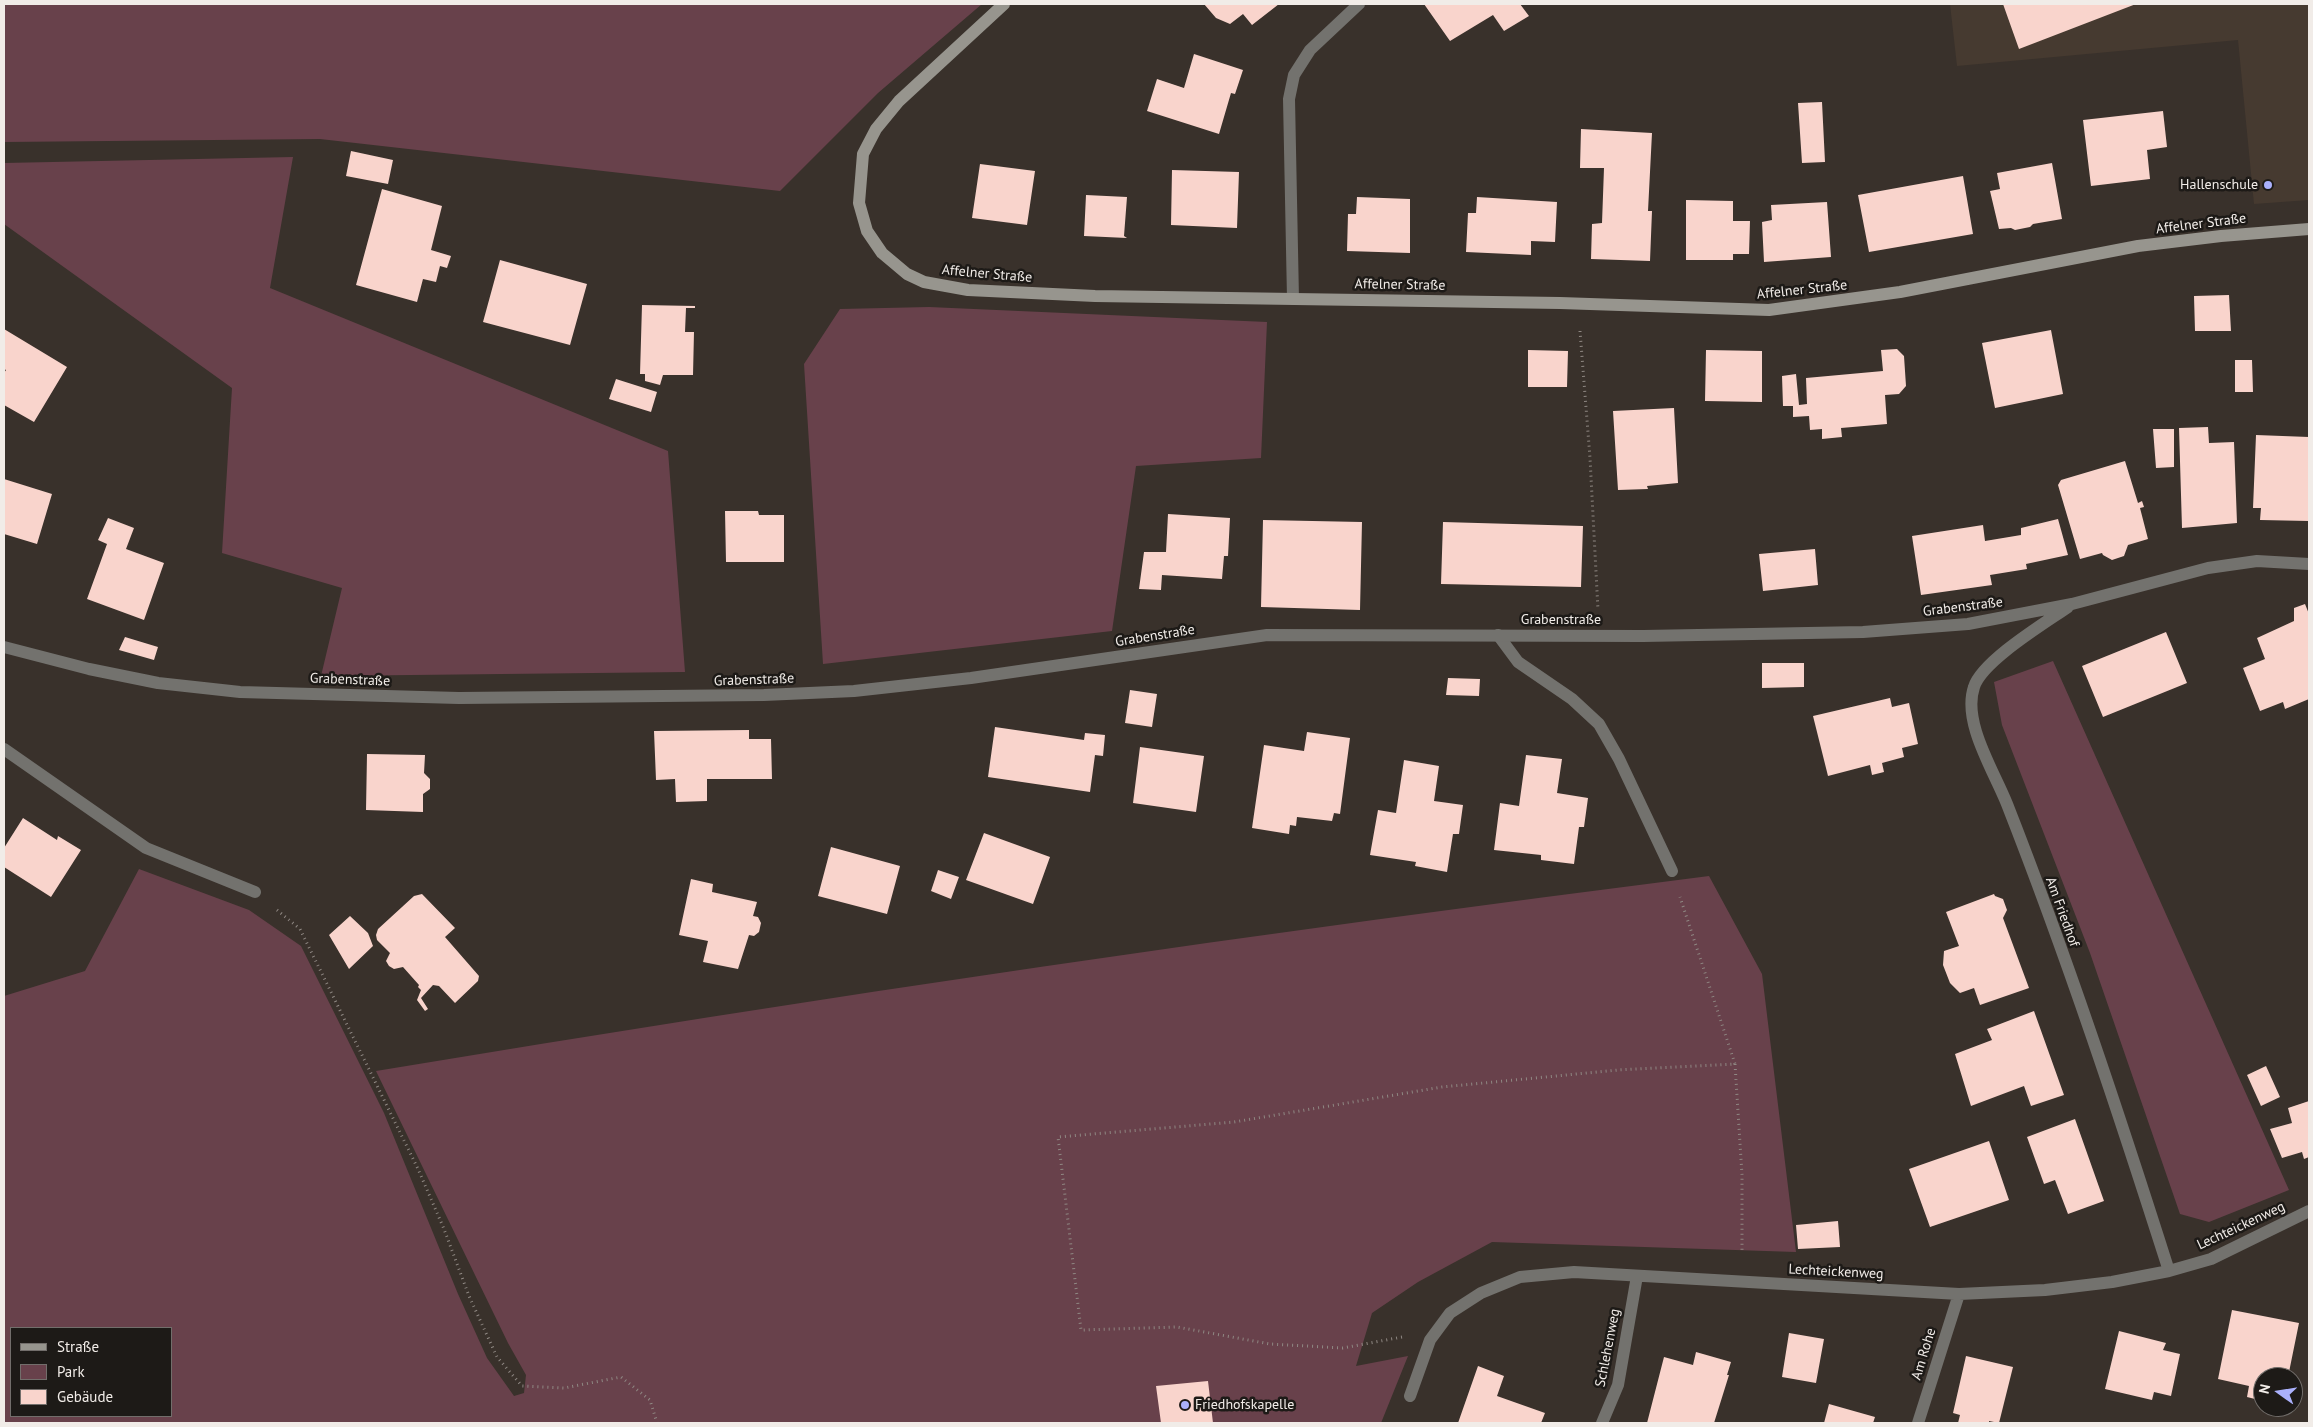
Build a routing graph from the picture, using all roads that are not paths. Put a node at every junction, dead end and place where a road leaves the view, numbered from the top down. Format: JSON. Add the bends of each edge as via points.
{"nodes":[{"id":1,"x":1004,"y":4,"type":"edge"},
{"id":2,"x":1359,"y":4,"type":"edge"},
{"id":3,"x":2309,"y":229,"type":"edge"},
{"id":4,"x":1293,"y":298,"type":"junction"},
{"id":5,"x":2309,"y":564,"type":"edge"},
{"id":6,"x":2072,"y":604,"type":"junction"},
{"id":7,"x":1498,"y":635,"type":"junction"},
{"id":8,"x":4,"y":647,"type":"edge"},
{"id":9,"x":4,"y":749,"type":"edge"},
{"id":10,"x":1672,"y":871,"type":"road end"},
{"id":11,"x":255,"y":892,"type":"road end"},
{"id":12,"x":2309,"y":1211,"type":"edge"},
{"id":13,"x":2169,"y":1271,"type":"junction"},
{"id":14,"x":1636,"y":1276,"type":"junction"},
{"id":15,"x":1959,"y":1294,"type":"junction"},
{"id":16,"x":1410,"y":1396,"type":"dead end"},
{"id":17,"x":1602,"y":1423,"type":"edge"},
{"id":18,"x":1918,"y":1423,"type":"edge"}],
"edges":[{"from":1,"to":4,"type":"main road","name":"Affelner Straße","via":[[899,101],[876,129],[863,154],[859,203],[867,231],[882,253],[906,274],[950,288],[1095,296]]},
{"from":2,"to":4,"type":"street","via":[[1310,50],[1294,75],[1289,99]]},
{"from":3,"to":4,"type":"main road","name":"Affelner Straße","via":[[2138,246],[1900,292],[1769,310]]},
{"from":5,"to":6,"type":"street","name":"Grabenstraße","via":[[2257,561],[2208,568]]},
{"from":6,"to":7,"type":"street","name":"Grabenstraße","via":[[1968,624],[1862,632]]},
{"from":6,"to":13,"type":"street","name":"Am Friedhof","via":[[1986,668],[1974,685],[1972,722],[2007,804],[2064,958]]},
{"from":7,"to":8,"type":"street","name":"Grabenstraße","via":[[1267,635],[1079,664],[854,690],[764,695],[459,698],[240,692],[158,683]]},
{"from":7,"to":10,"type":"street","via":[[1518,662],[1572,699],[1599,724]]},
{"from":9,"to":11,"type":"street","via":[[146,848]]},
{"from":12,"to":13,"type":"street","name":"Lechteickenweg","via":[[2212,1259]]},
{"from":13,"to":15,"type":"street","name":"Lechteickenweg","via":[[2045,1290]]},
{"from":14,"to":15,"type":"street","name":"Lechteickenweg"},
{"from":14,"to":16,"type":"street","name":"Lechteickenweg","via":[[1574,1272],[1520,1277],[1480,1293],[1450,1313],[1430,1340]]},
{"from":14,"to":17,"type":"street","name":"Schlehenweg","via":[[1618,1385]]},
{"from":15,"to":18,"type":"street","name":"Am Rohe"}]}
